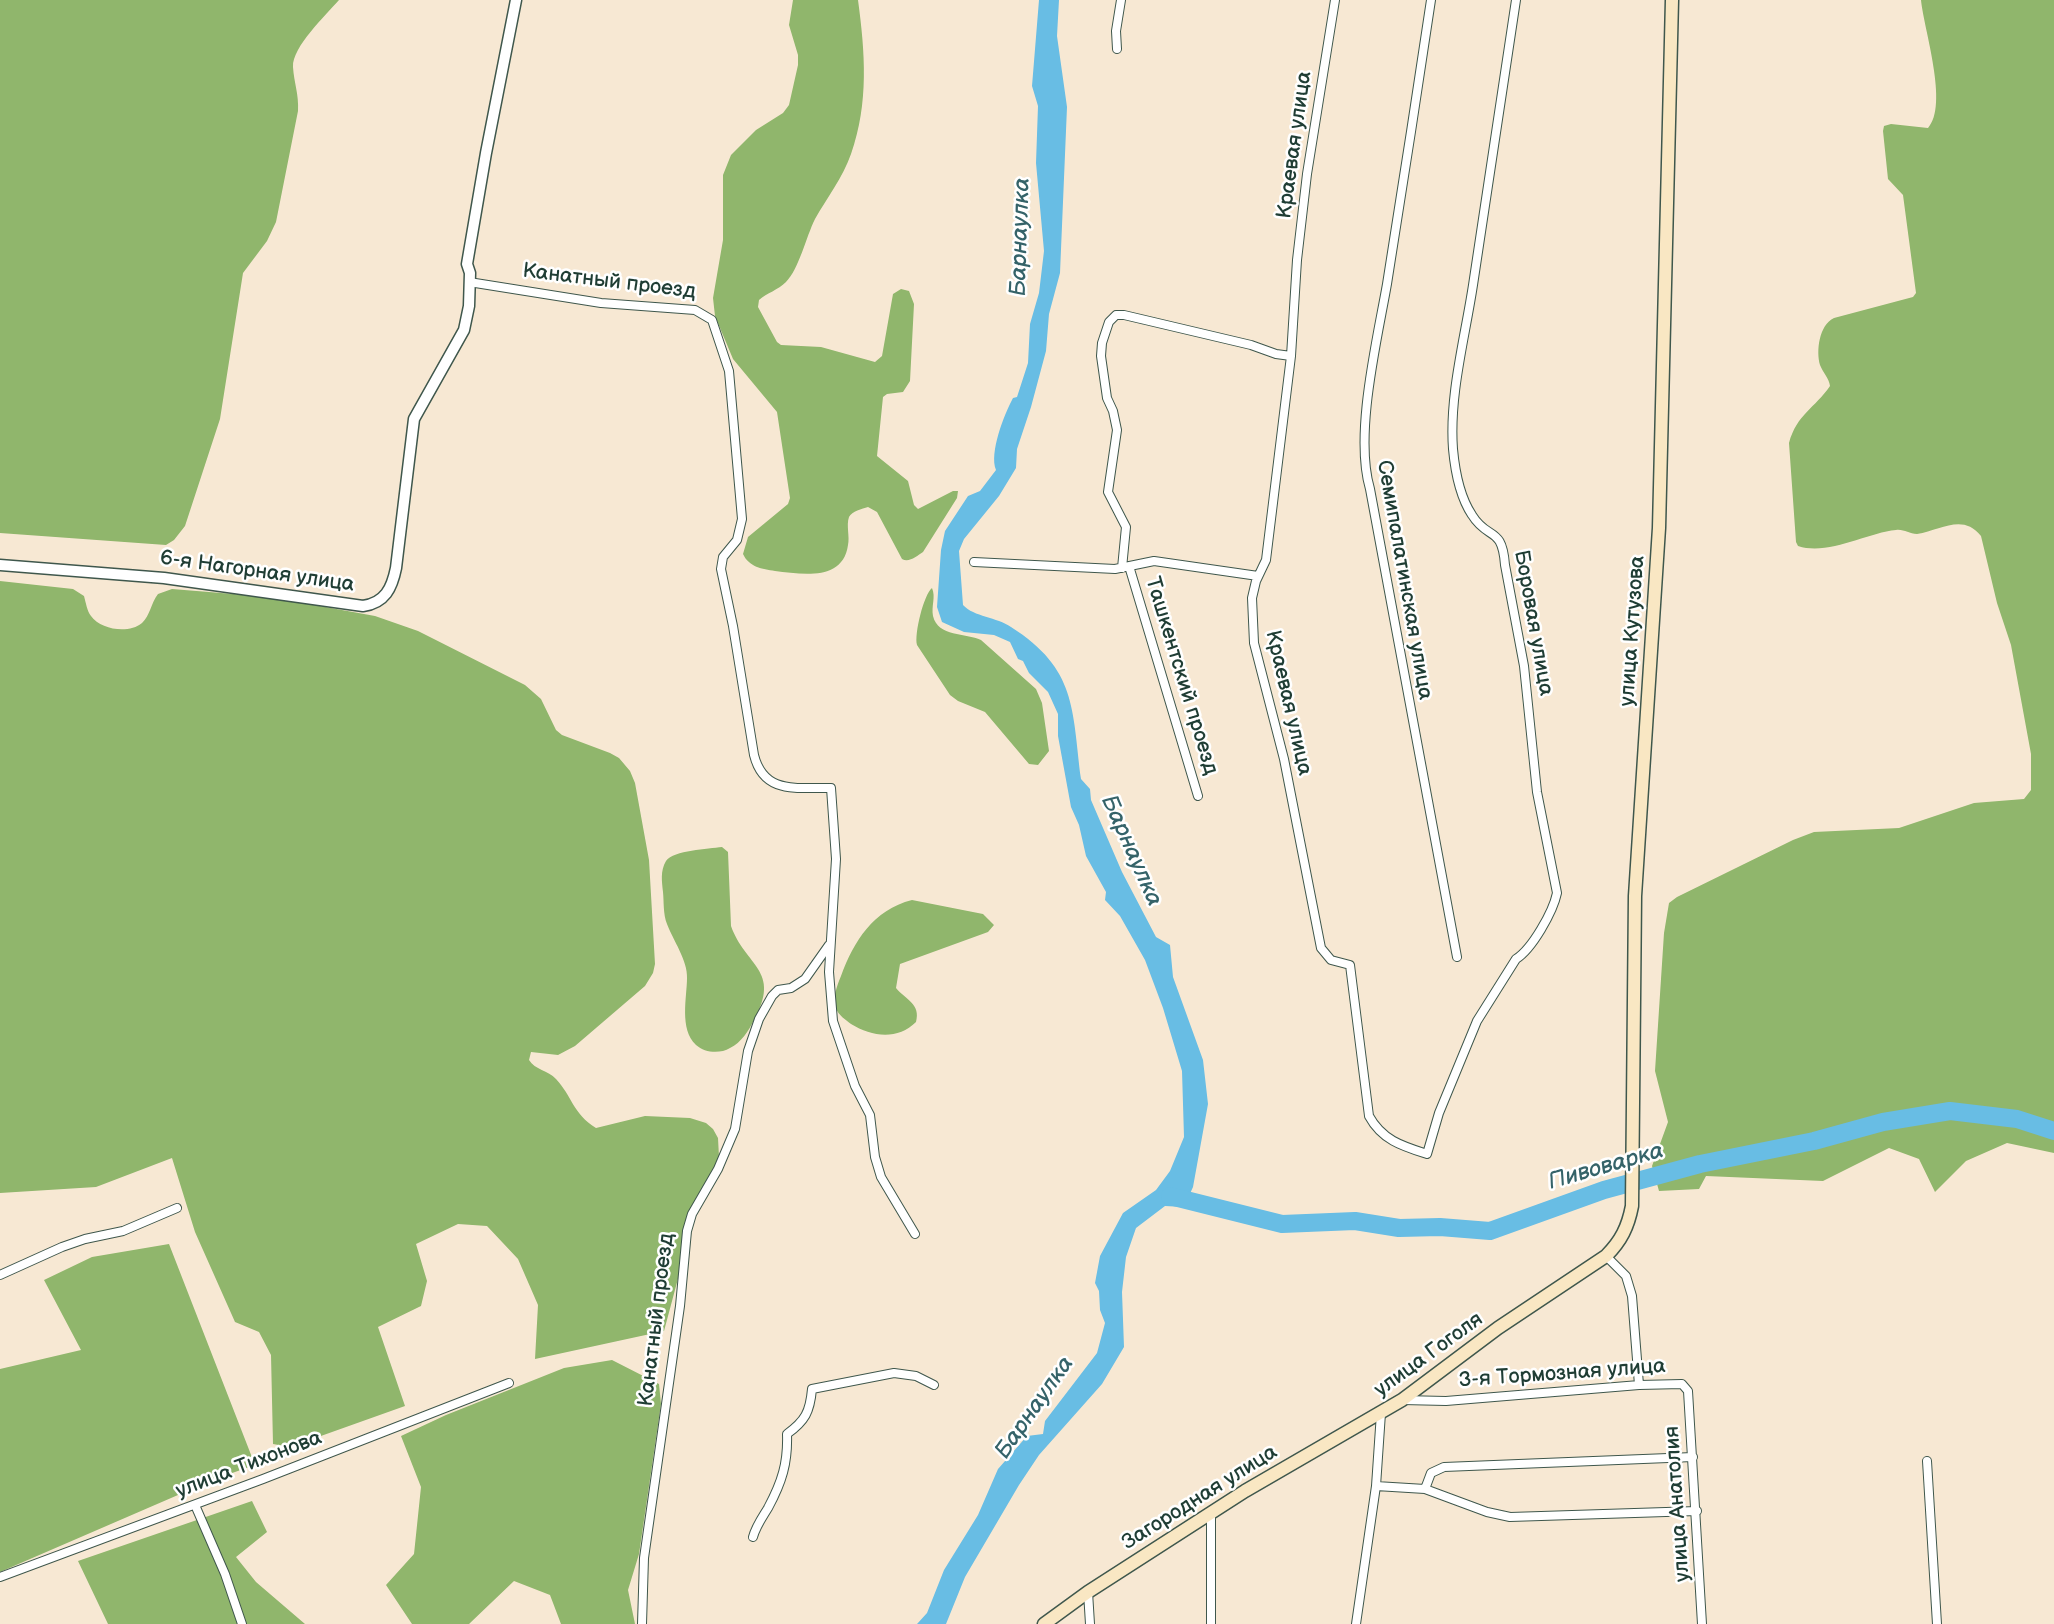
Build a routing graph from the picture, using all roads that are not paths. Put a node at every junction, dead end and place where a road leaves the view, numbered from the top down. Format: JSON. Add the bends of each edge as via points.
{"nodes":[{"id":1,"x":516,"y":0,"type":"edge"},
{"id":2,"x":1121,"y":0,"type":"edge"},
{"id":3,"x":1335,"y":0,"type":"edge"},
{"id":4,"x":1431,"y":0,"type":"edge"},
{"id":5,"x":1516,"y":0,"type":"edge"},
{"id":6,"x":1672,"y":0,"type":"edge"},
{"id":7,"x":1117,"y":49,"type":"dead end"},
{"id":8,"x":469,"y":282,"type":"junction"},
{"id":9,"x":1291,"y":356,"type":"junction"},
{"id":10,"x":974,"y":562,"type":"dead end"},
{"id":11,"x":0,"y":565,"type":"edge"},
{"id":12,"x":1126,"y":567,"type":"junction"},
{"id":13,"x":1258,"y":576,"type":"junction"},
{"id":14,"x":1198,"y":796,"type":"dead end"},
{"id":15,"x":831,"y":941,"type":"junction"},
{"id":16,"x":1457,"y":957,"type":"dead end"},
{"id":17,"x":1427,"y":1154,"type":"joint"},
{"id":18,"x":177,"y":1208,"type":"dead end"},
{"id":19,"x":915,"y":1234,"type":"dead end"},
{"id":20,"x":1606,"y":1256,"type":"junction"},
{"id":21,"x":0,"y":1275,"type":"edge"},
{"id":22,"x":509,"y":1382,"type":"dead end"},
{"id":23,"x":1682,"y":1384,"type":"joint"},
{"id":24,"x":934,"y":1385,"type":"dead end"},
{"id":25,"x":1639,"y":1385,"type":"junction"},
{"id":26,"x":1402,"y":1400,"type":"junction"},
{"id":27,"x":1381,"y":1413,"type":"junction"},
{"id":28,"x":1693,"y":1457,"type":"junction"},
{"id":29,"x":1927,"y":1461,"type":"dead end"},
{"id":30,"x":1376,"y":1486,"type":"junction"},
{"id":31,"x":1425,"y":1489,"type":"junction"},
{"id":32,"x":195,"y":1504,"type":"junction"},
{"id":33,"x":1697,"y":1511,"type":"junction"},
{"id":34,"x":1211,"y":1513,"type":"junction"},
{"id":35,"x":753,"y":1537,"type":"dead end"},
{"id":36,"x":0,"y":1577,"type":"edge"},
{"id":37,"x":1088,"y":1592,"type":"junction"},
{"id":38,"x":242,"y":1624,"type":"edge"},
{"id":39,"x":642,"y":1624,"type":"edge"},
{"id":40,"x":1044,"y":1624,"type":"edge"},
{"id":41,"x":1090,"y":1624,"type":"edge"},
{"id":42,"x":1211,"y":1624,"type":"edge"},
{"id":43,"x":1356,"y":1624,"type":"edge"},
{"id":44,"x":1702,"y":1624,"type":"edge"},
{"id":45,"x":1937,"y":1624,"type":"edge"}],
"edges":[{"from":1,"to":8,"type":"street","via":[[467,264]]},
{"from":2,"to":7,"type":"street"},
{"from":3,"to":9,"type":"street","name":"Краевая улица","via":[[1307,174]]},
{"from":4,"to":16,"type":"street","name":"Семипалатинская улица","via":[[1363,447]]},
{"from":5,"to":17,"type":"street","name":"Боровая улица","via":[[1453,439],[1455,469],[1469,510],[1503,546],[1529,699],[1537,792],[1557,893],[1533,941],[1516,959],[1477,1021]]},
{"from":6,"to":20,"type":"main road","name":"улица Кутузова","via":[[1659,528],[1635,896],[1632,1206],[1628,1226]]},
{"from":8,"to":11,"type":"street","name":"6-я Нагорная улица","via":[[464,330],[414,419],[394,578],[375,604],[164,578]]},
{"from":8,"to":15,"type":"street","name":"Канатный проезд","via":[[601,303],[695,310],[712,320],[729,371],[742,519],[737,540],[723,557],[721,569],[754,755],[768,782],[831,788],[836,859]]},
{"from":9,"to":12,"type":"street","name":"Ташкентский проезд","via":[[1119,314],[1108,323],[1101,356],[1117,430],[1108,492],[1126,527]]},
{"from":9,"to":13,"type":"street","name":"Краевая улица","via":[[1266,560]]},
{"from":10,"to":12,"type":"street"},
{"from":12,"to":13,"type":"street","via":[[1154,561]]},
{"from":12,"to":14,"type":"street","name":"Ташкентский проезд"},
{"from":13,"to":17,"type":"street","name":"Краевая улица","via":[[1251,606],[1254,643],[1284,759],[1321,948],[1331,960],[1349,965],[1368,1110],[1390,1140]]},
{"from":15,"to":19,"type":"street","name":"Канатный проезд","via":[[832,1021],[870,1115],[881,1177]]},
{"from":15,"to":39,"type":"street","name":"Канатный проезд","via":[[805,979],[778,990],[759,1019],[748,1051],[735,1129],[687,1231],[643,1558]]},
{"from":18,"to":21,"type":"street","via":[[123,1231],[62,1247]]},
{"from":20,"to":25,"type":"street","via":[[1626,1276],[1632,1296]]},
{"from":20,"to":26,"type":"main road","name":"улица Гоголя"},
{"from":22,"to":32,"type":"street","name":"улица Тихонова"},
{"from":23,"to":25,"type":"street","name":"3-я Тормозная улица"},
{"from":23,"to":28,"type":"street","name":"улица Анатолия","via":[[1688,1391]]},
{"from":24,"to":35,"type":"street","via":[[894,1373],[812,1390],[810,1407],[787,1434],[788,1460]]},
{"from":25,"to":26,"type":"street","name":"3-я Тормозная улица","via":[[1447,1401]]},
{"from":26,"to":27,"type":"main road","name":"улица Гоголя"},
{"from":27,"to":30,"type":"street","name":"улица Гоголя"},
{"from":27,"to":34,"type":"main road","name":"Загородная улица"},
{"from":28,"to":31,"type":"street","via":[[1444,1467],[1431,1473]]},
{"from":28,"to":33,"type":"street","name":"улица Анатолия"},
{"from":29,"to":45,"type":"street"},
{"from":30,"to":31,"type":"street"},
{"from":30,"to":43,"type":"street","name":"улица Гоголя"},
{"from":31,"to":33,"type":"street","via":[[1510,1517]]},
{"from":32,"to":36,"type":"street","name":"улица Тихонова"},
{"from":32,"to":38,"type":"street"},
{"from":33,"to":44,"type":"street","name":"улица Анатолия"},
{"from":34,"to":37,"type":"main road","name":"Загородная улица"},
{"from":34,"to":42,"type":"street"},
{"from":37,"to":40,"type":"main road","name":"Загородная улица"},
{"from":37,"to":41,"type":"street"}]}
